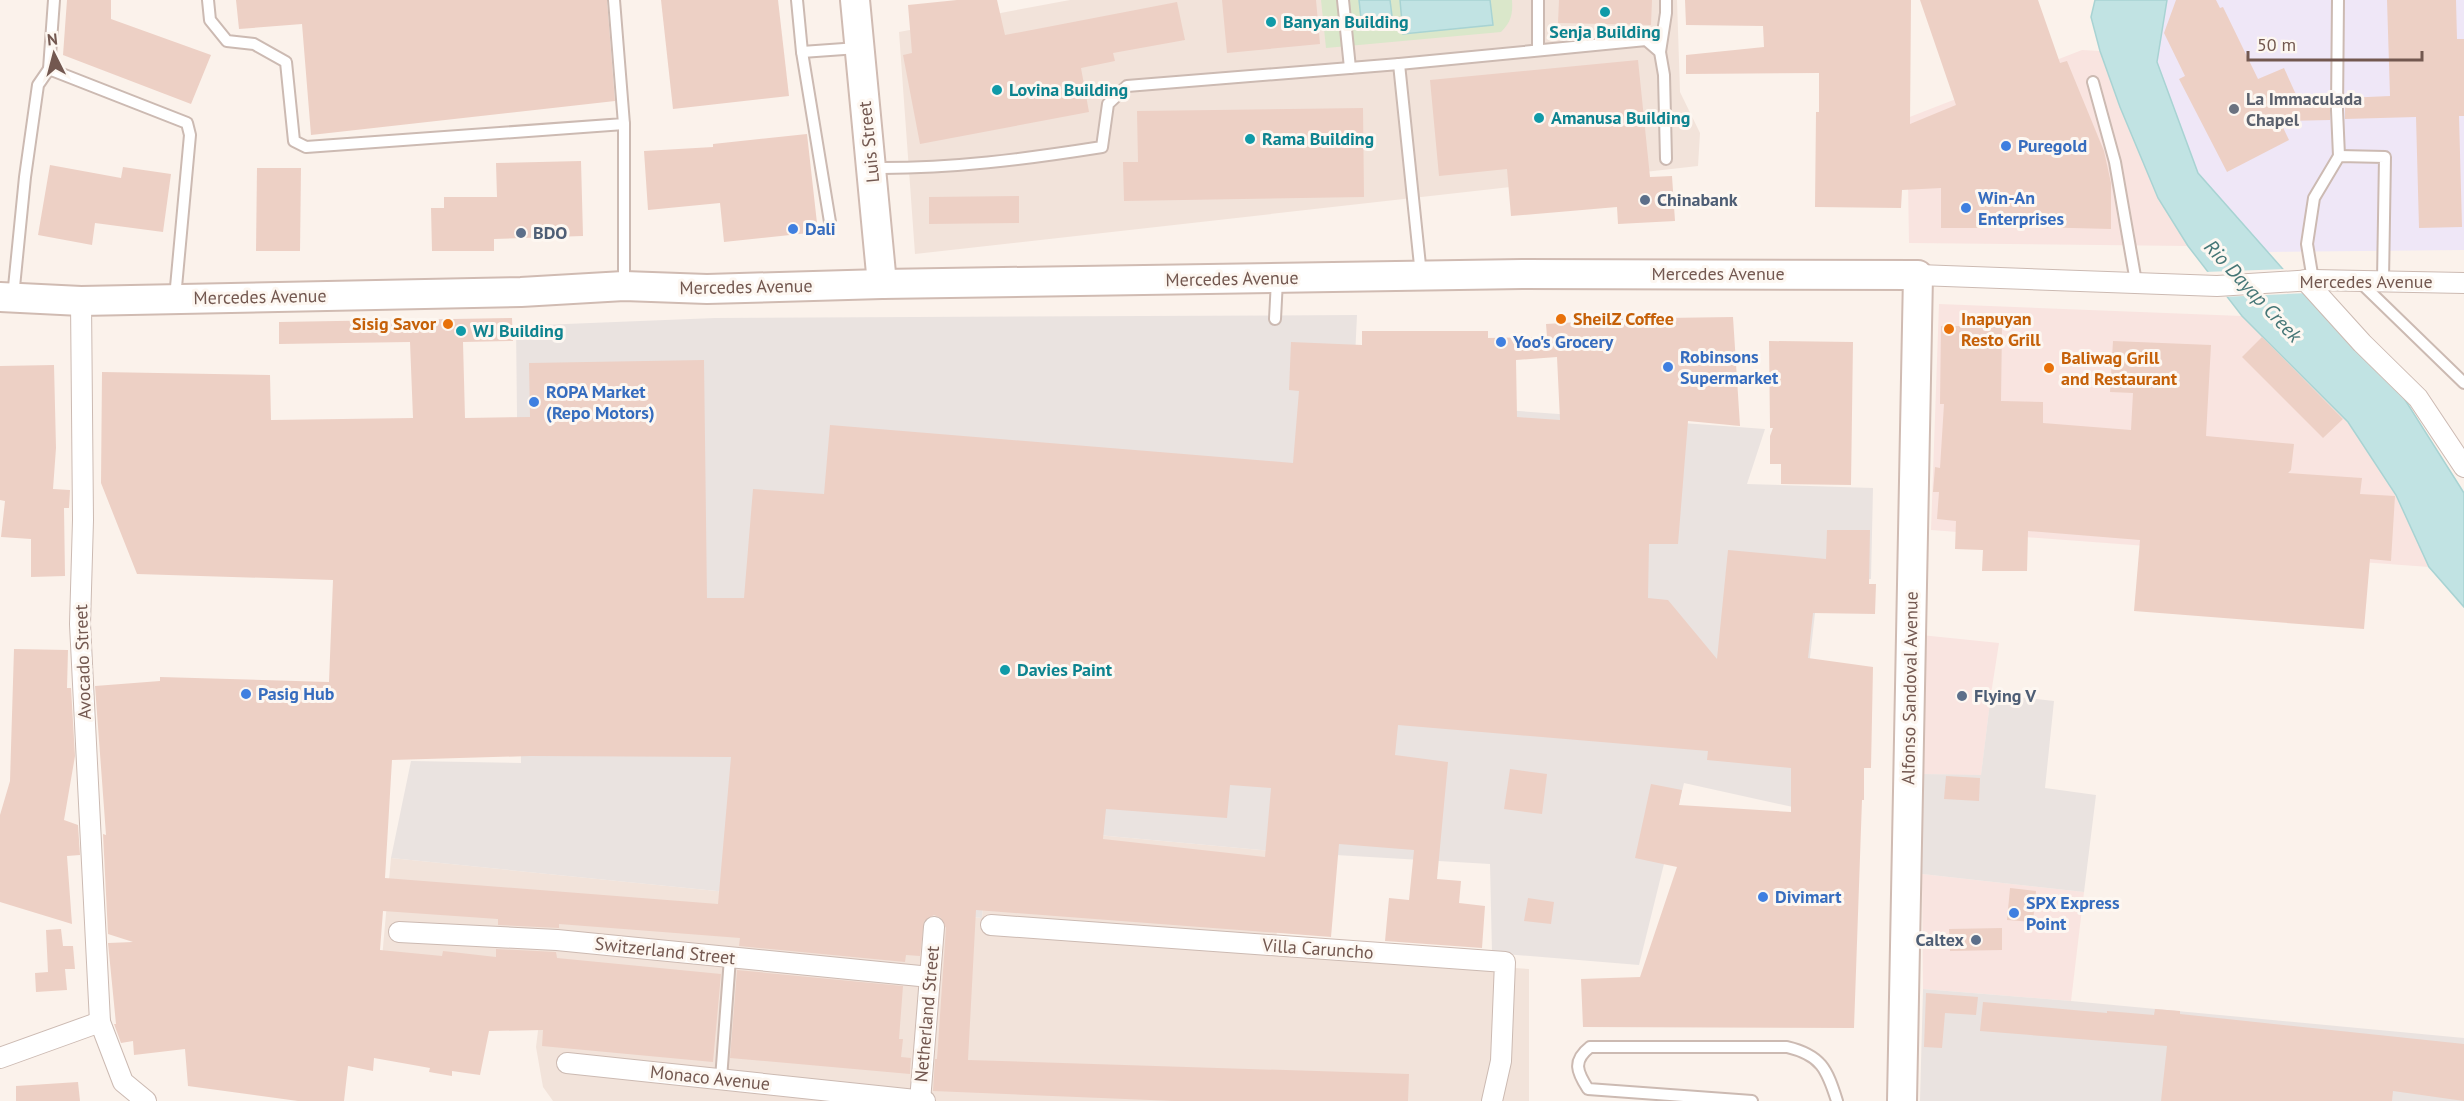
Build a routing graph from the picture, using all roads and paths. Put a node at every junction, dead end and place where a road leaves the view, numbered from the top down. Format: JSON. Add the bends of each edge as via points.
{"nodes":[{"id":1,"x":54,"y":0,"type":"edge"},
{"id":2,"x":208,"y":0,"type":"edge"},
{"id":3,"x":614,"y":0,"type":"edge"},
{"id":4,"x":797,"y":0,"type":"edge"},
{"id":5,"x":855,"y":0,"type":"edge"},
{"id":6,"x":1343,"y":0,"type":"edge"},
{"id":7,"x":1538,"y":0,"type":"edge"},
{"id":8,"x":1666,"y":0,"type":"edge"},
{"id":9,"x":2338,"y":0,"type":"edge"},
{"id":10,"x":860,"y":48,"type":"junction"},
{"id":11,"x":1538,"y":49,"type":"junction"},
{"id":12,"x":802,"y":52,"type":"junction"},
{"id":13,"x":1660,"y":52,"type":"junction"},
{"id":14,"x":1399,"y":64,"type":"junction"},
{"id":15,"x":1350,"y":68,"type":"junction"},
{"id":16,"x":49,"y":69,"type":"junction"},
{"id":17,"x":2093,"y":82,"type":"dead end"},
{"id":18,"x":624,"y":124,"type":"junction"},
{"id":19,"x":2339,"y":156,"type":"junction"},
{"id":20,"x":1666,"y":159,"type":"dead end"},
{"id":21,"x":871,"y":168,"type":"junction"},
{"id":22,"x":830,"y":222,"type":"dead end"},
{"id":23,"x":1918,"y":274,"type":"junction"},
{"id":24,"x":1421,"y":276,"type":"junction"},
{"id":25,"x":1278,"y":278,"type":"junction"},
{"id":26,"x":2307,"y":280,"type":"junction"},
{"id":27,"x":2358,"y":280,"type":"junction"},
{"id":28,"x":2383,"y":280,"type":"junction"},
{"id":29,"x":2136,"y":282,"type":"junction"},
{"id":30,"x":2464,"y":283,"type":"edge"},
{"id":31,"x":882,"y":284,"type":"junction"},
{"id":32,"x":624,"y":286,"type":"junction"},
{"id":33,"x":6,"y":297,"type":"edge"},
{"id":34,"x":175,"y":298,"type":"junction"},
{"id":35,"x":81,"y":301,"type":"junction"},
{"id":36,"x":1275,"y":319,"type":"dead end"},
{"id":37,"x":2464,"y":382,"type":"edge"},
{"id":38,"x":2464,"y":467,"type":"edge"},
{"id":39,"x":991,"y":925,"type":"dead end"},
{"id":40,"x":934,"y":927,"type":"dead end"},
{"id":41,"x":399,"y":932,"type":"dead end"},
{"id":42,"x":730,"y":958,"type":"junction"},
{"id":43,"x":930,"y":976,"type":"junction"},
{"id":44,"x":100,"y":1022,"type":"junction"},
{"id":45,"x":0,"y":1058,"type":"edge"},
{"id":46,"x":567,"y":1063,"type":"dead end"},
{"id":47,"x":721,"y":1079,"type":"junction"},
{"id":48,"x":146,"y":1101,"type":"edge"},
{"id":49,"x":920,"y":1101,"type":"edge"},
{"id":50,"x":925,"y":1101,"type":"edge"},
{"id":51,"x":1492,"y":1101,"type":"edge"},
{"id":52,"x":1752,"y":1101,"type":"edge"},
{"id":53,"x":1837,"y":1101,"type":"edge"},
{"id":54,"x":1902,"y":1101,"type":"edge"}],
"edges":[{"from":1,"to":16,"type":"lane"},
{"from":2,"to":18,"type":"lane","via":[[210,20],[227,40],[254,44],[286,62],[294,141],[306,147]]},
{"from":3,"to":18,"type":"lane"},
{"from":4,"to":12,"type":"lane"},
{"from":5,"to":10,"type":"main road","name":"Luis Street"},
{"from":6,"to":15,"type":"lane"},
{"from":7,"to":11,"type":"lane"},
{"from":8,"to":13,"type":"lane"},
{"from":9,"to":19,"type":"lane"},
{"from":10,"to":12,"type":"lane"},
{"from":10,"to":21,"type":"main road","name":"Luis Street"},
{"from":11,"to":13,"type":"lane","via":[[1646,40]]},
{"from":11,"to":14,"type":"lane"},
{"from":12,"to":22,"type":"lane"},
{"from":13,"to":20,"type":"lane"},
{"from":14,"to":15,"type":"lane"},
{"from":14,"to":24,"type":"lane"},
{"from":15,"to":21,"type":"lane","via":[[1127,86],[1108,104],[1102,147],[1009,162]]},
{"from":16,"to":33,"type":"lane","via":[[38,85]]},
{"from":16,"to":34,"type":"lane","via":[[187,123],[190,135]]},
{"from":17,"to":29,"type":"lane","via":[[2115,162]]},
{"from":18,"to":32,"type":"lane"},
{"from":19,"to":26,"type":"lane","via":[[2313,198]]},
{"from":19,"to":28,"type":"lane","via":[[2385,157]]},
{"from":21,"to":31,"type":"main road","name":"Luis Street"},
{"from":23,"to":24,"type":"main road","name":"Mercedes Avenue"},
{"from":23,"to":29,"type":"street","name":"Mercedes Avenue"},
{"from":23,"to":54,"type":"main road","name":"Alfonso Sandoval Avenue"},
{"from":24,"to":25,"type":"main road","name":"Mercedes Avenue"},
{"from":25,"to":31,"type":"main road","name":"Mercedes Avenue"},
{"from":25,"to":36,"type":"lane"},
{"from":26,"to":27,"type":"street","name":"Mercedes Avenue"},
{"from":26,"to":29,"type":"street","name":"Mercedes Avenue","via":[[2217,286]]},
{"from":26,"to":38,"type":"street","via":[[2362,343],[2418,398]]},
{"from":27,"to":28,"type":"street","name":"Mercedes Avenue"},
{"from":27,"to":37,"type":"lane"},
{"from":28,"to":30,"type":"street","name":"Mercedes Avenue"},
{"from":31,"to":32,"type":"main road","name":"Mercedes Avenue","via":[[707,289]]},
{"from":32,"to":34,"type":"main road","name":"Mercedes Avenue","via":[[520,292]]},
{"from":33,"to":35,"type":"main road","name":"Mercedes Avenue"},
{"from":34,"to":35,"type":"main road","name":"Mercedes Avenue"},
{"from":35,"to":44,"type":"street","name":"Avocado Street","via":[[80,624]]},
{"from":39,"to":51,"type":"street","name":"Villa Caruncho","via":[[1505,962],[1501,1061]]},
{"from":40,"to":43,"type":"street","name":"Netherland Street"},
{"from":41,"to":42,"type":"street","name":"Switzerland Street","via":[[557,940]]},
{"from":42,"to":43,"type":"street","name":"Switzerland Street"},
{"from":42,"to":47,"type":"lane"},
{"from":43,"to":49,"type":"street","name":"Netherland Street"},
{"from":44,"to":45,"type":"street"},
{"from":44,"to":48,"type":"street","name":"Avocado Street","via":[[123,1082]]},
{"from":46,"to":47,"type":"street","name":"Monaco Avenue"},
{"from":47,"to":49,"type":"street","name":"Monaco Avenue"},
{"from":49,"to":50,"type":"street","name":"Monaco Avenue"},
{"from":52,"to":53,"type":"lane","via":[[1588,1089],[1577,1063],[1590,1047],[1786,1047],[1805,1051],[1818,1060]]}]}
